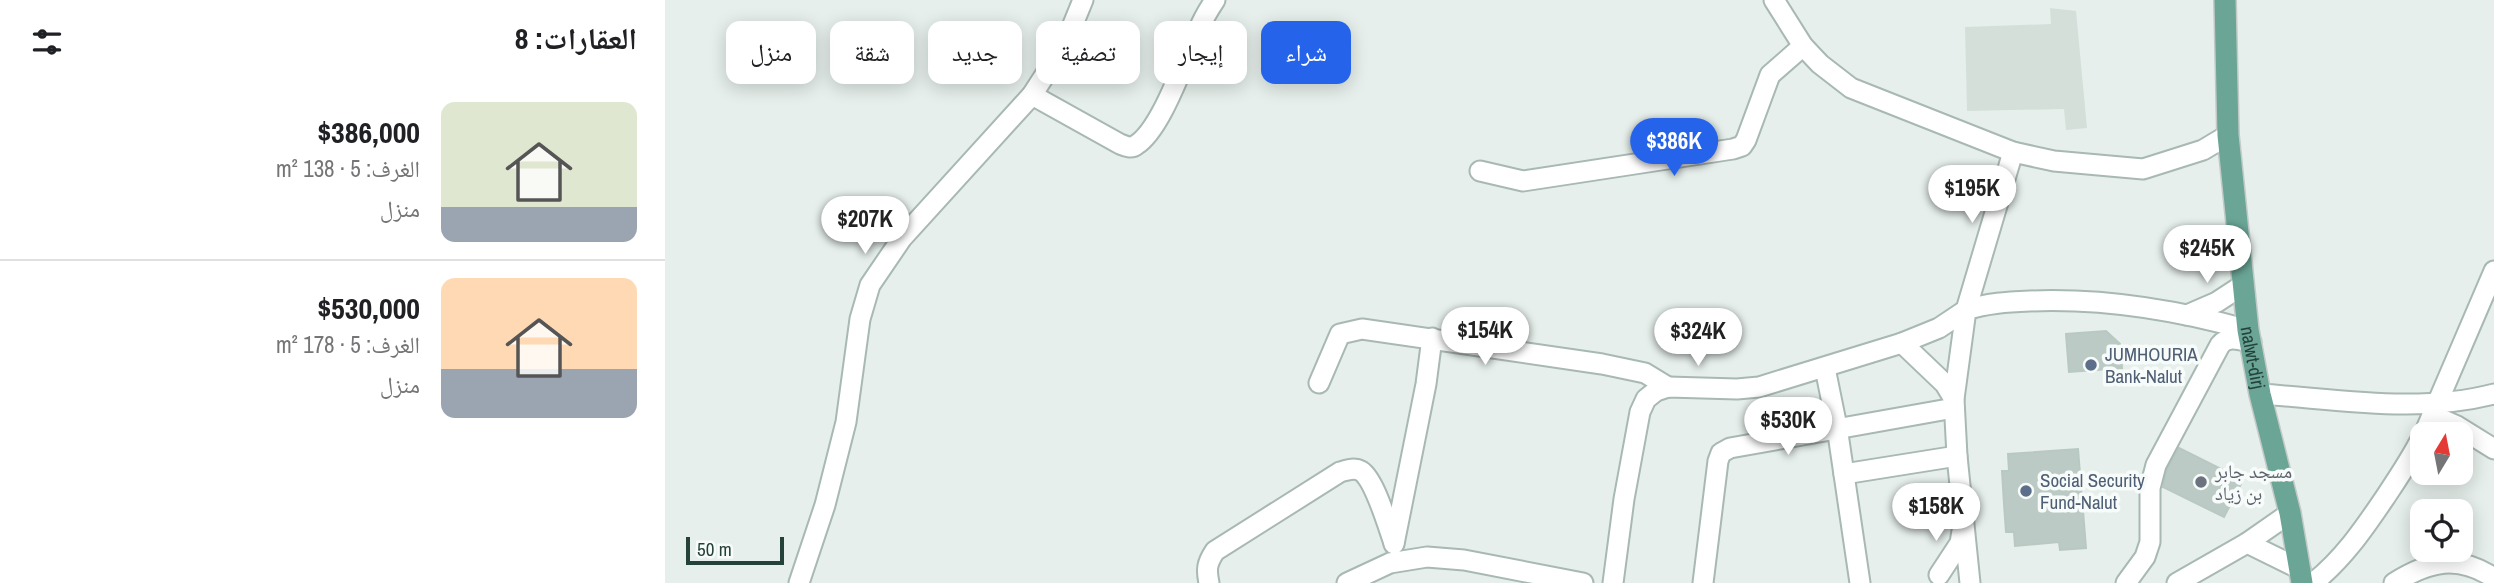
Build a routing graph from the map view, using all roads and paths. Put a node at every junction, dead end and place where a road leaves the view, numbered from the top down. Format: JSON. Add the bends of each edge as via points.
{"nodes":[{"id":1,"x":1083,"y":0,"type":"edge"},
{"id":2,"x":1215,"y":0,"type":"edge"},
{"id":3,"x":1774,"y":0,"type":"edge"},
{"id":4,"x":2225,"y":0,"type":"edge"},
{"id":5,"x":1803,"y":46,"type":"junction"},
{"id":6,"x":1031,"y":95,"type":"junction"},
{"id":7,"x":2228,"y":135,"type":"junction"},
{"id":8,"x":2014,"y":152,"type":"junction"},
{"id":9,"x":1480,"y":171,"type":"dead end"},
{"id":10,"x":2494,"y":271,"type":"edge"},
{"id":11,"x":2243,"y":285,"type":"junction"},
{"id":12,"x":1966,"y":310,"type":"junction"},
{"id":13,"x":2187,"y":315,"type":"junction"},
{"id":14,"x":2250,"y":336,"type":"junction"},
{"id":15,"x":1432,"y":338,"type":"junction"},
{"id":16,"x":1902,"y":343,"type":"junction"},
{"id":17,"x":1825,"y":368,"type":"junction"},
{"id":18,"x":1319,"y":383,"type":"dead end"},
{"id":19,"x":1668,"y":387,"type":"junction"},
{"id":20,"x":2260,"y":394,"type":"junction"},
{"id":21,"x":2494,"y":394,"type":"edge"},
{"id":22,"x":1954,"y":403,"type":"junction"},
{"id":23,"x":2435,"y":409,"type":"junction"},
{"id":24,"x":2429,"y":422,"type":"edge"},
{"id":25,"x":1837,"y":427,"type":"junction"},
{"id":26,"x":2494,"y":449,"type":"edge"},
{"id":27,"x":1957,"y":456,"type":"junction"},
{"id":28,"x":2410,"y":460,"type":"edge"},
{"id":29,"x":1844,"y":474,"type":"junction"},
{"id":30,"x":2290,"y":513,"type":"junction"},
{"id":31,"x":1964,"y":523,"type":"junction"},
{"id":32,"x":1395,"y":543,"type":"junction"},
{"id":33,"x":2247,"y":543,"type":"junction"},
{"id":34,"x":1390,"y":562,"type":"junction"},
{"id":35,"x":1496,"y":575,"type":"edge"},
{"id":36,"x":1967,"y":578,"type":"edge"},
{"id":37,"x":2305,"y":578,"type":"edge"},
{"id":38,"x":2494,"y":578,"type":"edge"},
{"id":39,"x":1933,"y":579,"type":"edge"},
{"id":40,"x":799,"y":583,"type":"edge"},
{"id":41,"x":1209,"y":583,"type":"edge"},
{"id":42,"x":1347,"y":583,"type":"edge"},
{"id":43,"x":1583,"y":583,"type":"edge"},
{"id":44,"x":1613,"y":583,"type":"edge"},
{"id":45,"x":1703,"y":583,"type":"edge"},
{"id":46,"x":1860,"y":583,"type":"edge"},
{"id":47,"x":2126,"y":583,"type":"edge"},
{"id":48,"x":2177,"y":583,"type":"edge"},
{"id":49,"x":2394,"y":583,"type":"edge"}],
"edges":[{"from":1,"to":6,"type":"street","via":[[1065,44]]},
{"from":2,"to":6,"type":"street","via":[[1156,122],[1136,145],[1120,144]]},
{"from":3,"to":5,"type":"street"},
{"from":4,"to":7,"type":"main road","name":"nalwt-dirj"},
{"from":5,"to":8,"type":"street","via":[[1851,88]]},
{"from":5,"to":9,"type":"street","via":[[1770,75],[1742,146],[1523,181]]},
{"from":6,"to":40,"type":"street","via":[[902,238],[870,285],[860,319],[846,422]]},
{"from":7,"to":8,"type":"street","via":[[2203,150],[2143,169],[2054,161]]},
{"from":7,"to":11,"type":"main road","name":"nalwt-dirj"},
{"from":8,"to":12,"type":"street"},
{"from":10,"to":23,"type":"street"},
{"from":11,"to":13,"type":"street"},
{"from":11,"to":14,"type":"main road","name":"nalwt-dirj"},
{"from":12,"to":13,"type":"street","via":[[1983,304],[2050,300],[2125,304]]},
{"from":12,"to":16,"type":"street","via":[[1939,328]]},
{"from":12,"to":22,"type":"street"},
{"from":13,"to":14,"type":"street"},
{"from":14,"to":20,"type":"main road","name":"nalwt-dirj"},
{"from":14,"to":47,"type":"street","via":[[2224,340],[2168,441],[2152,475],[2148,551]]},
{"from":15,"to":18,"type":"street","via":[[1347,331],[1336,340]]},
{"from":15,"to":19,"type":"street","via":[[1633,369]]},
{"from":15,"to":32,"type":"street"},
{"from":16,"to":17,"type":"street"},
{"from":16,"to":22,"type":"street","via":[[1945,384]]},
{"from":17,"to":19,"type":"street","via":[[1759,387]]},
{"from":17,"to":25,"type":"street"},
{"from":19,"to":44,"type":"street","via":[[1646,399],[1640,412]]},
{"from":20,"to":23,"type":"street"},
{"from":20,"to":30,"type":"main road","name":"nalwt-dirj"},
{"from":21,"to":23,"type":"street"},
{"from":22,"to":25,"type":"street"},
{"from":22,"to":27,"type":"street"},
{"from":23,"to":24,"type":"street"},
{"from":23,"to":26,"type":"street"},
{"from":25,"to":29,"type":"street"},
{"from":25,"to":45,"type":"street","via":[[1721,453]]},
{"from":27,"to":29,"type":"street"},
{"from":27,"to":31,"type":"street"},
{"from":28,"to":37,"type":"street","via":[[2332,568]]},
{"from":29,"to":46,"type":"street"},
{"from":30,"to":33,"type":"street"},
{"from":30,"to":37,"type":"main road","name":"nalwt-dirj"},
{"from":31,"to":36,"type":"street"},
{"from":31,"to":39,"type":"street","via":[[1960,543]]},
{"from":32,"to":34,"type":"street"},
{"from":32,"to":41,"type":"street","via":[[1369,479],[1351,469],[1215,551],[1206,570]]},
{"from":33,"to":37,"type":"street"},
{"from":33,"to":48,"type":"street"},
{"from":34,"to":35,"type":"street","via":[[1427,557]]},
{"from":34,"to":42,"type":"street"},
{"from":35,"to":43,"type":"street"},
{"from":36,"to":39,"type":"street"},
{"from":38,"to":49,"type":"street","via":[[2459,562],[2439,563]]}]}
